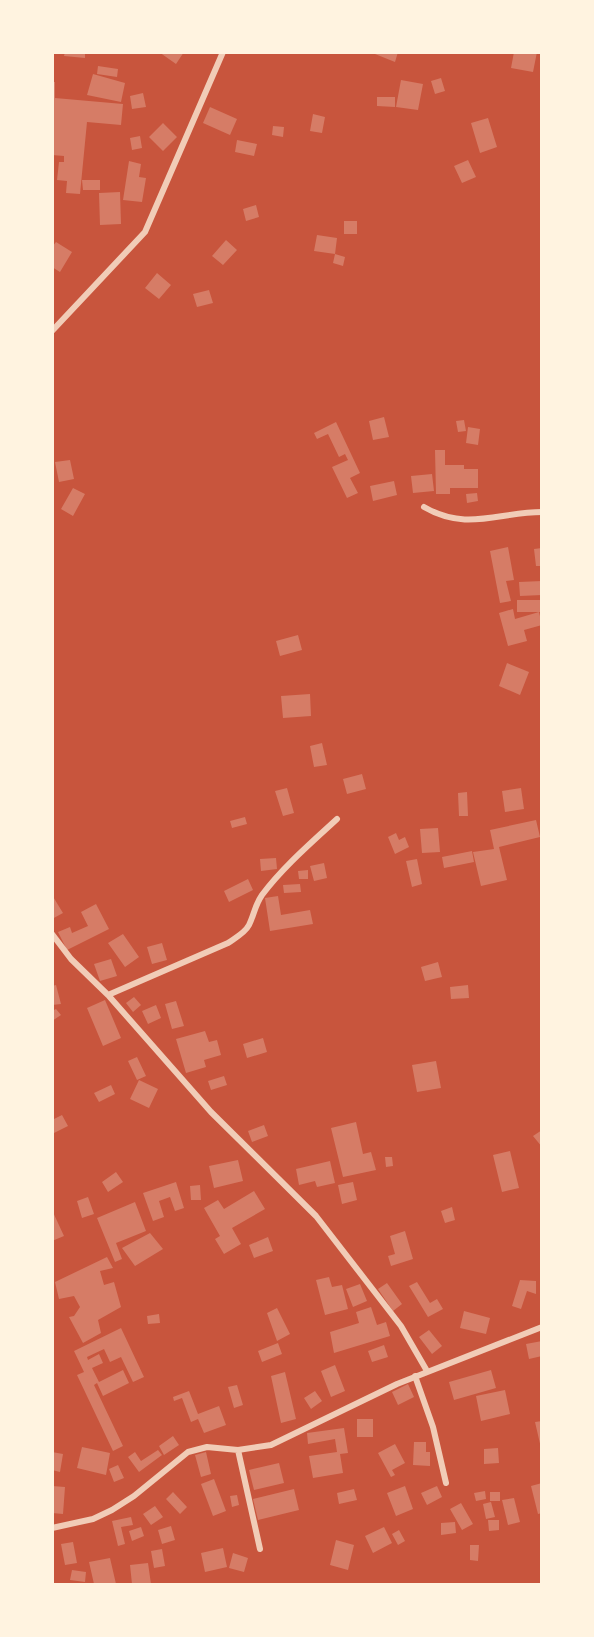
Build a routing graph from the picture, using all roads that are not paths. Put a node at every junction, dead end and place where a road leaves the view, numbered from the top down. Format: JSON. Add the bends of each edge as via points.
{"nodes":[{"id":1,"x":223,"y":52,"type":"edge"},
{"id":2,"x":52,"y":331,"type":"edge"},
{"id":3,"x":424,"y":507,"type":"dead end"},
{"id":4,"x":542,"y":512,"type":"edge"},
{"id":5,"x":337,"y":819,"type":"dead end"},
{"id":6,"x":52,"y":934,"type":"edge"},
{"id":7,"x":108,"y":995,"type":"junction"},
{"id":8,"x":542,"y":1327,"type":"edge"},
{"id":9,"x":428,"y":1371,"type":"junction"},
{"id":10,"x":415,"y":1377,"type":"junction"},
{"id":11,"x":238,"y":1450,"type":"junction"},
{"id":12,"x":446,"y":1483,"type":"dead end"},
{"id":13,"x":52,"y":1528,"type":"edge"},
{"id":14,"x":260,"y":1549,"type":"dead end"}],
"edges":[{"from":1,"to":2,"type":"street","via":[[145,232]]},
{"from":3,"to":4,"type":"street","via":[[456,520]]},
{"from":5,"to":7,"type":"street","via":[[262,896],[249,925],[240,934],[228,943]]},
{"from":6,"to":7,"type":"street"},
{"from":7,"to":9,"type":"street","via":[[211,1112],[316,1216],[401,1326]]},
{"from":8,"to":9,"type":"street"},
{"from":9,"to":10,"type":"street"},
{"from":10,"to":11,"type":"street","via":[[287,1439],[258,1449]]},
{"from":10,"to":12,"type":"street","via":[[433,1427]]},
{"from":11,"to":13,"type":"street","via":[[207,1447],[188,1452],[112,1510],[78,1524]]},
{"from":11,"to":14,"type":"street"}]}
